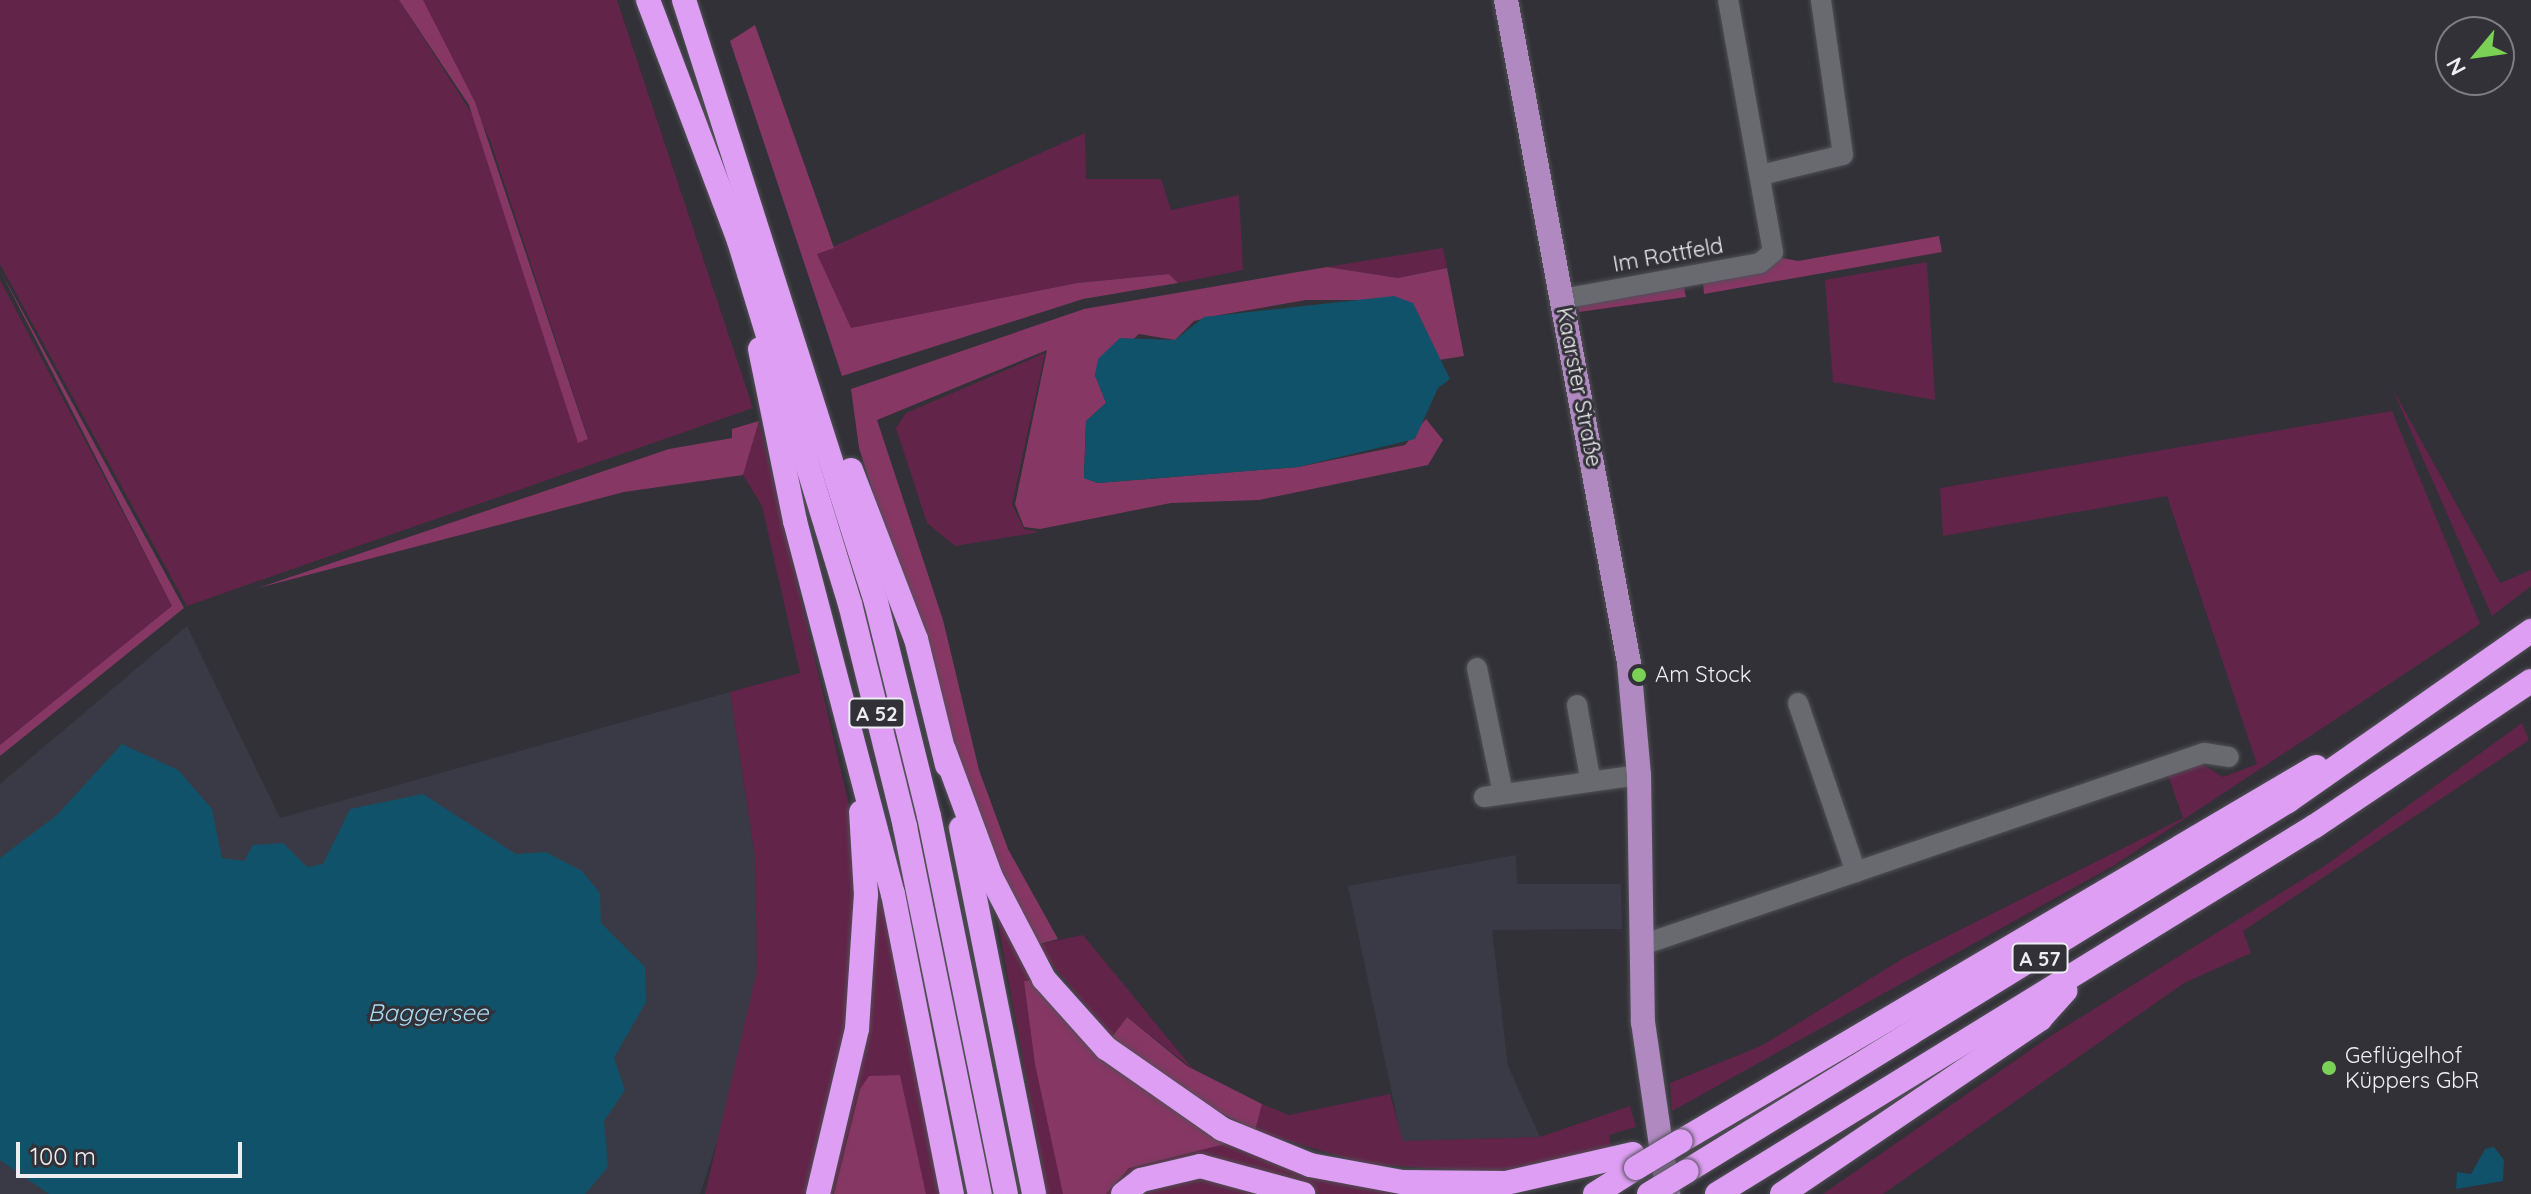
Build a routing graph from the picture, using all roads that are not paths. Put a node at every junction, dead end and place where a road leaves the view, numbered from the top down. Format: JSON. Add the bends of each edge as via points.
{"nodes":[{"id":1,"x":648,"y":0,"type":"edge"},
{"id":2,"x":684,"y":0,"type":"edge"},
{"id":3,"x":1506,"y":0,"type":"edge"},
{"id":4,"x":1728,"y":0,"type":"edge"},
{"id":5,"x":1821,"y":0,"type":"edge"},
{"id":6,"x":1761,"y":175,"type":"junction"},
{"id":7,"x":739,"y":241,"type":"junction"},
{"id":8,"x":1562,"y":299,"type":"junction"},
{"id":9,"x":812,"y":384,"type":"junction"},
{"id":10,"x":2524,"y":636,"type":"edge"},
{"id":11,"x":1477,"y":668,"type":"dead end"},
{"id":12,"x":2531,"y":681,"type":"edge"},
{"id":13,"x":1798,"y":703,"type":"dead end"},
{"id":14,"x":1577,"y":705,"type":"dead end"},
{"id":15,"x":846,"y":719,"type":"junction"},
{"id":16,"x":2386,"y":733,"type":"junction"},
{"id":17,"x":944,"y":750,"type":"junction"},
{"id":18,"x":2229,"y":757,"type":"dead end"},
{"id":19,"x":1639,"y":775,"type":"junction"},
{"id":20,"x":1590,"y":778,"type":"junction"},
{"id":21,"x":1856,"y":872,"type":"junction"},
{"id":22,"x":1642,"y":945,"type":"junction"},
{"id":23,"x":2084,"y":970,"type":"junction"},
{"id":24,"x":1635,"y":1161,"type":"junction"},
{"id":25,"x":818,"y":1194,"type":"edge"},
{"id":26,"x":952,"y":1194,"type":"edge"},
{"id":27,"x":980,"y":1194,"type":"edge"},
{"id":28,"x":1006,"y":1194,"type":"edge"},
{"id":29,"x":1034,"y":1194,"type":"edge"},
{"id":30,"x":1123,"y":1194,"type":"edge"},
{"id":31,"x":1303,"y":1194,"type":"edge"},
{"id":32,"x":1595,"y":1194,"type":"edge"},
{"id":33,"x":1649,"y":1194,"type":"edge"},
{"id":34,"x":1668,"y":1194,"type":"edge"},
{"id":35,"x":1717,"y":1194,"type":"edge"},
{"id":36,"x":1782,"y":1194,"type":"edge"}],
"edges":[{"from":1,"to":7,"type":"highway","number":"A 52"},
{"from":2,"to":9,"type":"highway","number":"A 52"},
{"from":3,"to":8,"type":"main road","name":"Kaarster Straße"},
{"from":4,"to":6,"type":"street"},
{"from":5,"to":6,"type":"street","via":[[1843,155]]},
{"from":6,"to":8,"type":"street","name":"Im Rottfeld","via":[[1775,248],[1760,263]]},
{"from":7,"to":15,"type":"highway","via":[[795,521]]},
{"from":7,"to":27,"type":"highway","number":"A 52","via":[[850,604],[905,827]]},
{"from":8,"to":19,"type":"main road","name":"Kaarster Straße","via":[[1623,625]]},
{"from":9,"to":17,"type":"highway","via":[[899,591]]},
{"from":9,"to":28,"type":"highway","number":"A 52","via":[[929,816]]},
{"from":10,"to":16,"type":"highway","number":"A 57"},
{"from":11,"to":20,"type":"street","via":[[1493,795]]},
{"from":12,"to":23,"type":"highway","number":"A 57"},
{"from":13,"to":21,"type":"street"},
{"from":14,"to":20,"type":"street"},
{"from":15,"to":25,"type":"highway","via":[[863,834],[864,960],[845,1098]]},
{"from":15,"to":26,"type":"highway","via":[[893,894]]},
{"from":16,"to":24,"type":"highway","via":[[2274,787]]},
{"from":16,"to":33,"type":"highway","number":"A 57","bridge":true,"via":[[2066,942]]},
{"from":17,"to":24,"type":"highway","via":[[997,890],[1044,979],[1106,1048],[1222,1129],[1310,1165],[1402,1182],[1506,1183]]},
{"from":17,"to":29,"type":"highway"},
{"from":18,"to":21,"type":"street","via":[[2204,753]]},
{"from":19,"to":20,"type":"street"},
{"from":19,"to":22,"type":"main road","name":"Kaarster Straße"},
{"from":21,"to":22,"type":"street"},
{"from":22,"to":34,"type":"main road","name":"Kaarster Straße","via":[[1655,1121]]},
{"from":23,"to":35,"type":"highway","number":"A 57"},
{"from":23,"to":36,"type":"highway","via":[[2040,1019]]},
{"from":24,"to":32,"type":"highway"},
{"from":30,"to":31,"type":"highway","via":[[1162,1172],[1200,1166]]}]}
